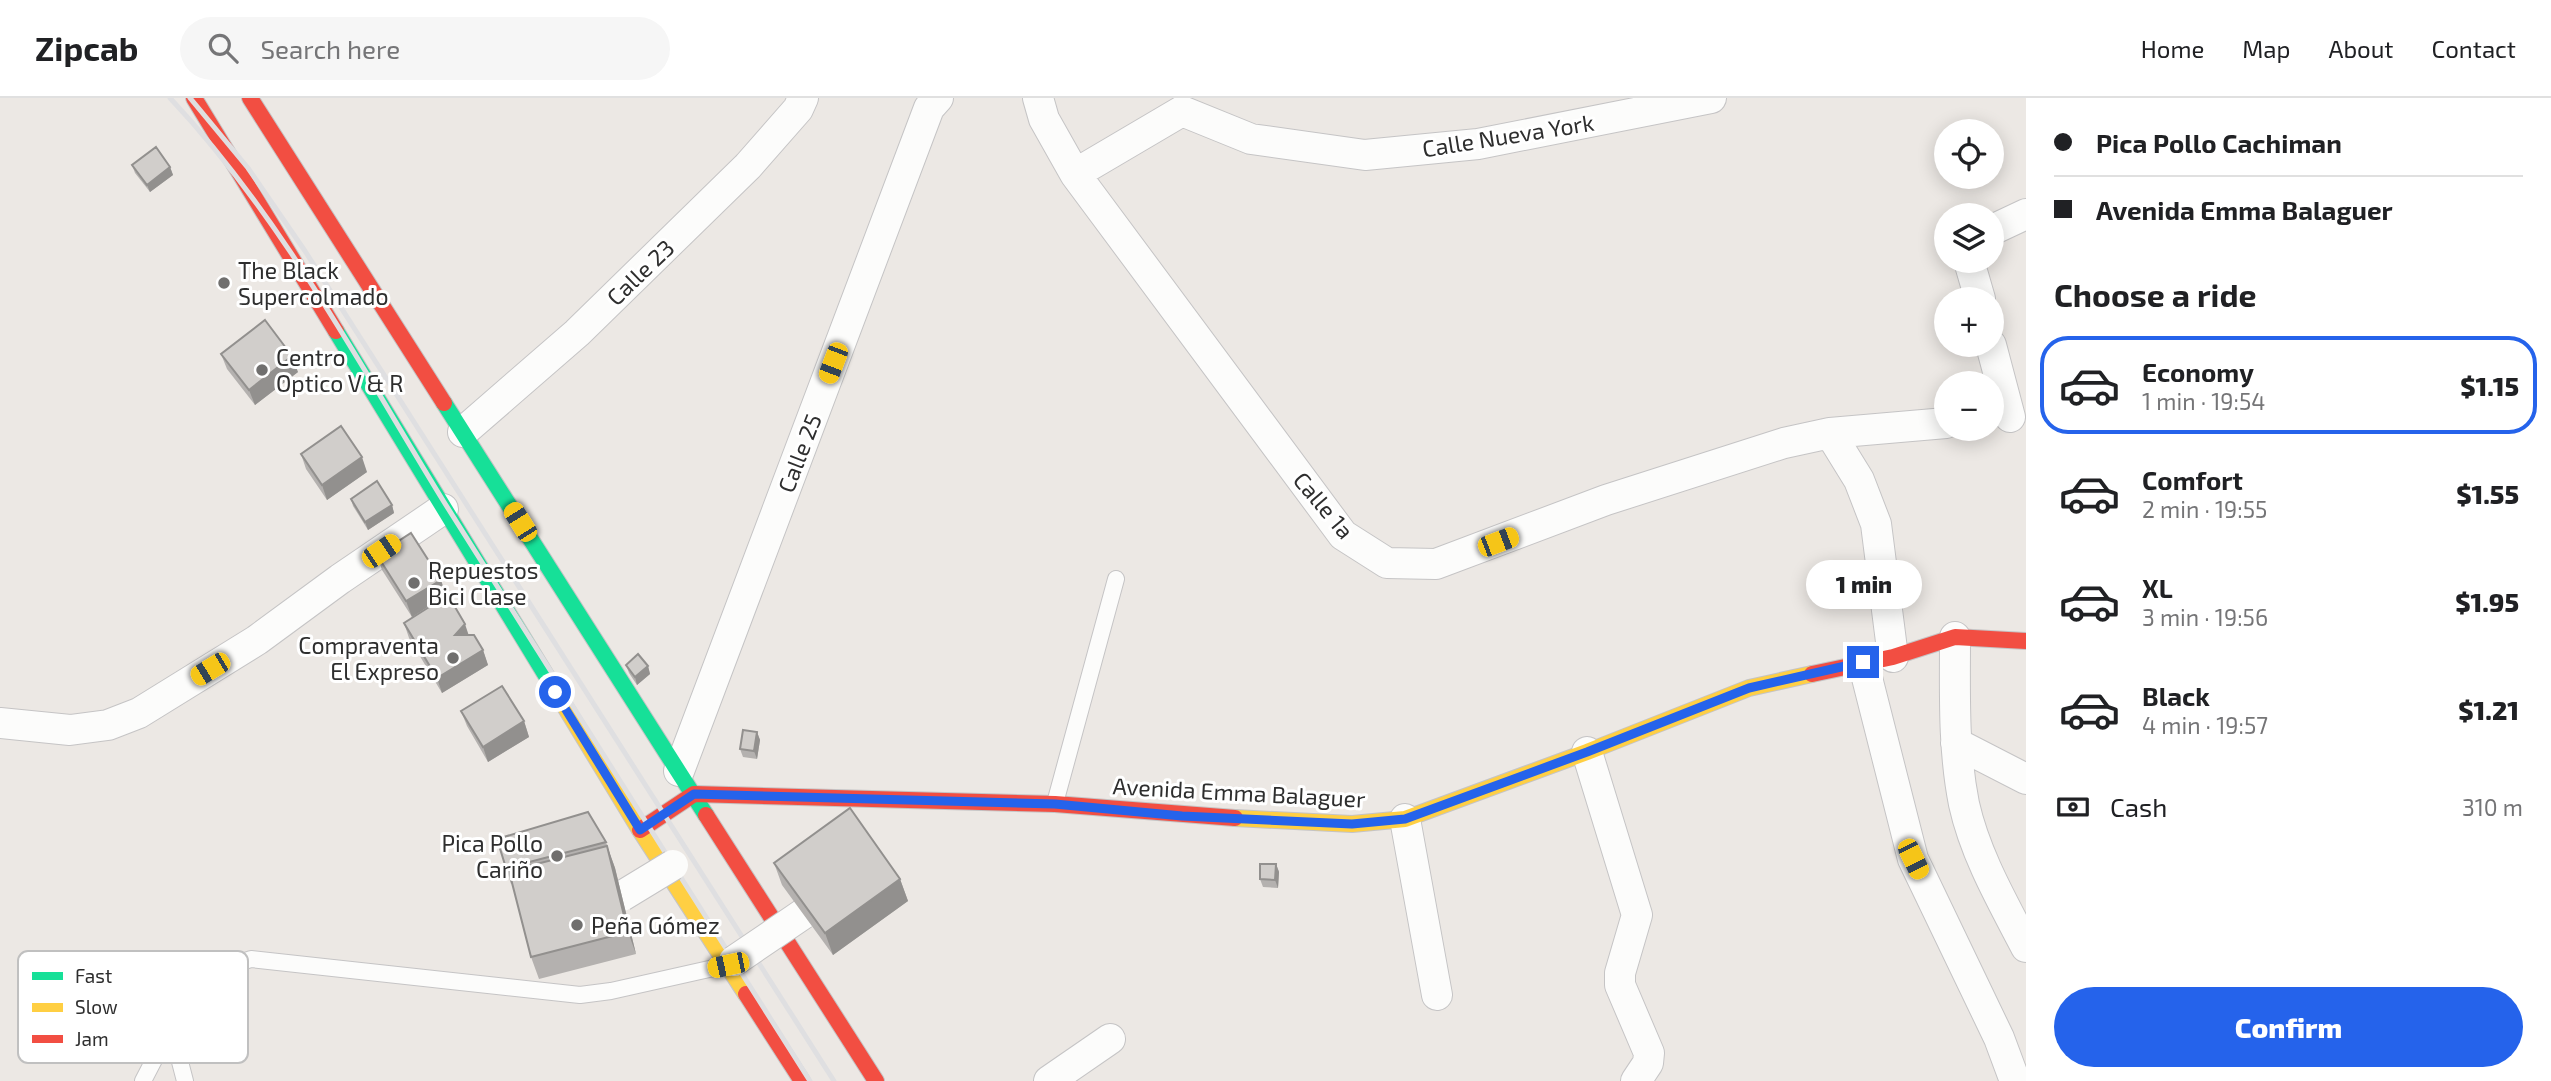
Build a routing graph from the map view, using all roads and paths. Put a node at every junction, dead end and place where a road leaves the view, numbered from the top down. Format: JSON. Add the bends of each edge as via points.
{"nodes":[{"id":1,"x":194,"y":98,"type":"edge"},
{"id":2,"x":250,"y":98,"type":"edge"},
{"id":3,"x":803,"y":98,"type":"edge"},
{"id":4,"x":938,"y":98,"type":"edge"},
{"id":5,"x":1038,"y":98,"type":"edge"},
{"id":6,"x":1711,"y":98,"type":"edge"},
{"id":7,"x":1075,"y":174,"type":"junction"},
{"id":8,"x":2026,"y":214,"type":"edge"},
{"id":9,"x":2004,"y":224,"type":"edge"},
{"id":10,"x":1994,"y":357,"type":"edge"},
{"id":11,"x":2009,"y":417,"type":"edge"},
{"id":12,"x":1934,"y":424,"type":"edge"},
{"id":13,"x":463,"y":432,"type":"junction"},
{"id":14,"x":1830,"y":433,"type":"junction"},
{"id":15,"x":443,"y":509,"type":"junction"},
{"id":16,"x":1116,"y":579,"type":"dead end"},
{"id":17,"x":1955,"y":637,"type":"junction"},
{"id":18,"x":2026,"y":641,"type":"edge"},
{"id":19,"x":1893,"y":657,"type":"junction"},
{"id":20,"x":1863,"y":662,"type":"junction"},
{"id":21,"x":0,"y":723,"type":"edge"},
{"id":22,"x":1955,"y":743,"type":"junction"},
{"id":23,"x":1587,"y":752,"type":"junction"},
{"id":24,"x":2026,"y":779,"type":"edge"},
{"id":25,"x":687,"y":783,"type":"junction"},
{"id":26,"x":1055,"y":804,"type":"junction"},
{"id":27,"x":1405,"y":819,"type":"junction"},
{"id":28,"x":640,"y":830,"type":"junction"},
{"id":29,"x":673,"y":865,"type":"dead end"},
{"id":30,"x":622,"y":896,"type":"edge"},
{"id":31,"x":803,"y":914,"type":"edge"},
{"id":32,"x":2026,"y":947,"type":"edge"},
{"id":33,"x":248,"y":960,"type":"edge"},
{"id":34,"x":731,"y":963,"type":"junction"},
{"id":35,"x":1437,"y":995,"type":"dead end"},
{"id":36,"x":1110,"y":1040,"type":"dead end"},
{"id":37,"x":152,"y":1063,"type":"edge"},
{"id":38,"x":180,"y":1063,"type":"edge"},
{"id":39,"x":143,"y":1081,"type":"edge"},
{"id":40,"x":185,"y":1081,"type":"edge"},
{"id":41,"x":802,"y":1081,"type":"edge"},
{"id":42,"x":876,"y":1081,"type":"edge"},
{"id":43,"x":1049,"y":1081,"type":"edge"},
{"id":44,"x":1636,"y":1081,"type":"edge"},
{"id":45,"x":2015,"y":1081,"type":"edge"}],
"edges":[{"from":1,"to":15,"type":"main road"},
{"from":2,"to":13,"type":"main road"},
{"from":3,"to":13,"type":"street","name":"Calle 23","via":[[739,176],[577,333]]},
{"from":4,"to":25,"type":"street","name":"Calle 25","via":[[929,108]]},
{"from":5,"to":7,"type":"street","name":"Calle 1a","via":[[1044,120]]},
{"from":6,"to":7,"type":"street","name":"Calle Nueva York","via":[[1478,144],[1365,155],[1251,139],[1182,111]]},
{"from":7,"to":14,"type":"street","name":"Calle 1a","via":[[1343,535],[1387,563],[1436,564],[1606,500],[1784,443]]},
{"from":8,"to":9,"type":"street"},
{"from":10,"to":11,"type":"street"},
{"from":12,"to":14,"type":"street","name":"Calle 1a"},
{"from":13,"to":25,"type":"main road"},
{"from":14,"to":19,"type":"street","via":[[1859,480],[1876,524]]},
{"from":15,"to":21,"type":"street","via":[[257,640],[139,713],[108,725],[70,730]]},
{"from":15,"to":28,"type":"main road"},
{"from":16,"to":26,"type":"lane"},
{"from":17,"to":18,"type":"main road","name":"Avenida Emma Balaguer"},
{"from":17,"to":19,"type":"main road","name":"Avenida Emma Balaguer"},
{"from":17,"to":22,"type":"street"},
{"from":19,"to":20,"type":"main road","name":"Avenida Emma Balaguer"},
{"from":20,"to":23,"type":"main road","name":"Avenida Emma Balaguer","via":[[1749,688]]},
{"from":20,"to":45,"type":"street","via":[[1913,859]]},
{"from":22,"to":24,"type":"street"},
{"from":22,"to":32,"type":"street","via":[[1965,806],[1989,875]]},
{"from":23,"to":27,"type":"main road","name":"Avenida Emma Balaguer"},
{"from":23,"to":44,"type":"street","via":[[1637,915],[1619,985],[1649,1053]]},
{"from":25,"to":26,"type":"main road","name":"Avenida Emma Balaguer"},
{"from":25,"to":28,"type":"main road"},
{"from":25,"to":42,"type":"main road"},
{"from":26,"to":27,"type":"main road","name":"Avenida Emma Balaguer","via":[[1352,824]]},
{"from":27,"to":35,"type":"street"},
{"from":28,"to":34,"type":"main road"},
{"from":29,"to":30,"type":"street","bridge":true},
{"from":31,"to":34,"type":"street","bridge":true},
{"from":33,"to":34,"type":"lane","via":[[580,995]]},
{"from":34,"to":41,"type":"main road"},
{"from":36,"to":43,"type":"street"},
{"from":37,"to":39,"type":"lane"},
{"from":38,"to":40,"type":"lane"}]}
